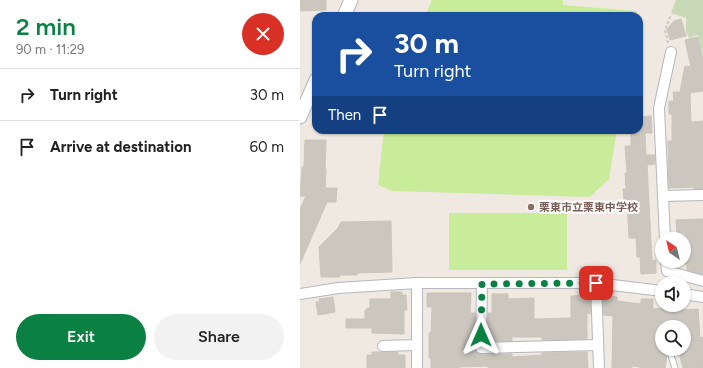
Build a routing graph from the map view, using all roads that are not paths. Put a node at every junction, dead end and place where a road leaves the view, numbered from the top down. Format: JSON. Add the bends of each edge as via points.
{"nodes":[{"id":1,"x":351,"y":0,"type":"edge"},
{"id":2,"x":346,"y":12,"type":"edge"},
{"id":3,"x":671,"y":52,"type":"road end"},
{"id":4,"x":312,"y":87,"type":"edge"},
{"id":5,"x":303,"y":104,"type":"edge"},
{"id":6,"x":300,"y":117,"type":"edge"},
{"id":7,"x":703,"y":194,"type":"edge"},
{"id":8,"x":663,"y":196,"type":"junction"},
{"id":9,"x":665,"y":232,"type":"edge"},
{"id":10,"x":667,"y":268,"type":"edge"},
{"id":11,"x":703,"y":281,"type":"edge"},
{"id":12,"x":416,"y":283,"type":"junction"},
{"id":13,"x":596,"y":283,"type":"junction"},
{"id":14,"x":482,"y":284,"type":"junction"},
{"id":15,"x":655,"y":290,"type":"edge"},
{"id":16,"x":300,"y":294,"type":"edge"},
{"id":17,"x":691,"y":295,"type":"edge"},
{"id":18,"x":703,"y":297,"type":"edge"},
{"id":19,"x":417,"y":345,"type":"junction"},
{"id":20,"x":598,"y":345,"type":"junction"},
{"id":21,"x":383,"y":346,"type":"dead end"},
{"id":22,"x":671,"y":356,"type":"edge"},
{"id":23,"x":417,"y":368,"type":"edge"},
{"id":24,"x":599,"y":368,"type":"edge"},
{"id":25,"x":675,"y":368,"type":"edge"}],
"edges":[{"from":1,"to":2,"type":"street"},
{"from":3,"to":8,"type":"street","via":[[659,108]]},
{"from":4,"to":5,"type":"street"},
{"from":5,"to":6,"type":"street"},
{"from":7,"to":8,"type":"street"},
{"from":8,"to":9,"type":"street"},
{"from":10,"to":11,"type":"street","via":[[667,271]]},
{"from":12,"to":14,"type":"street"},
{"from":12,"to":16,"type":"street","via":[[338,288]]},
{"from":12,"to":19,"type":"street"},
{"from":13,"to":14,"type":"street"},
{"from":13,"to":15,"type":"street"},
{"from":13,"to":20,"type":"street"},
{"from":14,"to":20,"type":"street","via":[[481,348]]},
{"from":17,"to":18,"type":"street"},
{"from":19,"to":21,"type":"street"},
{"from":19,"to":23,"type":"street"},
{"from":20,"to":24,"type":"street"},
{"from":22,"to":25,"type":"lane"}]}
